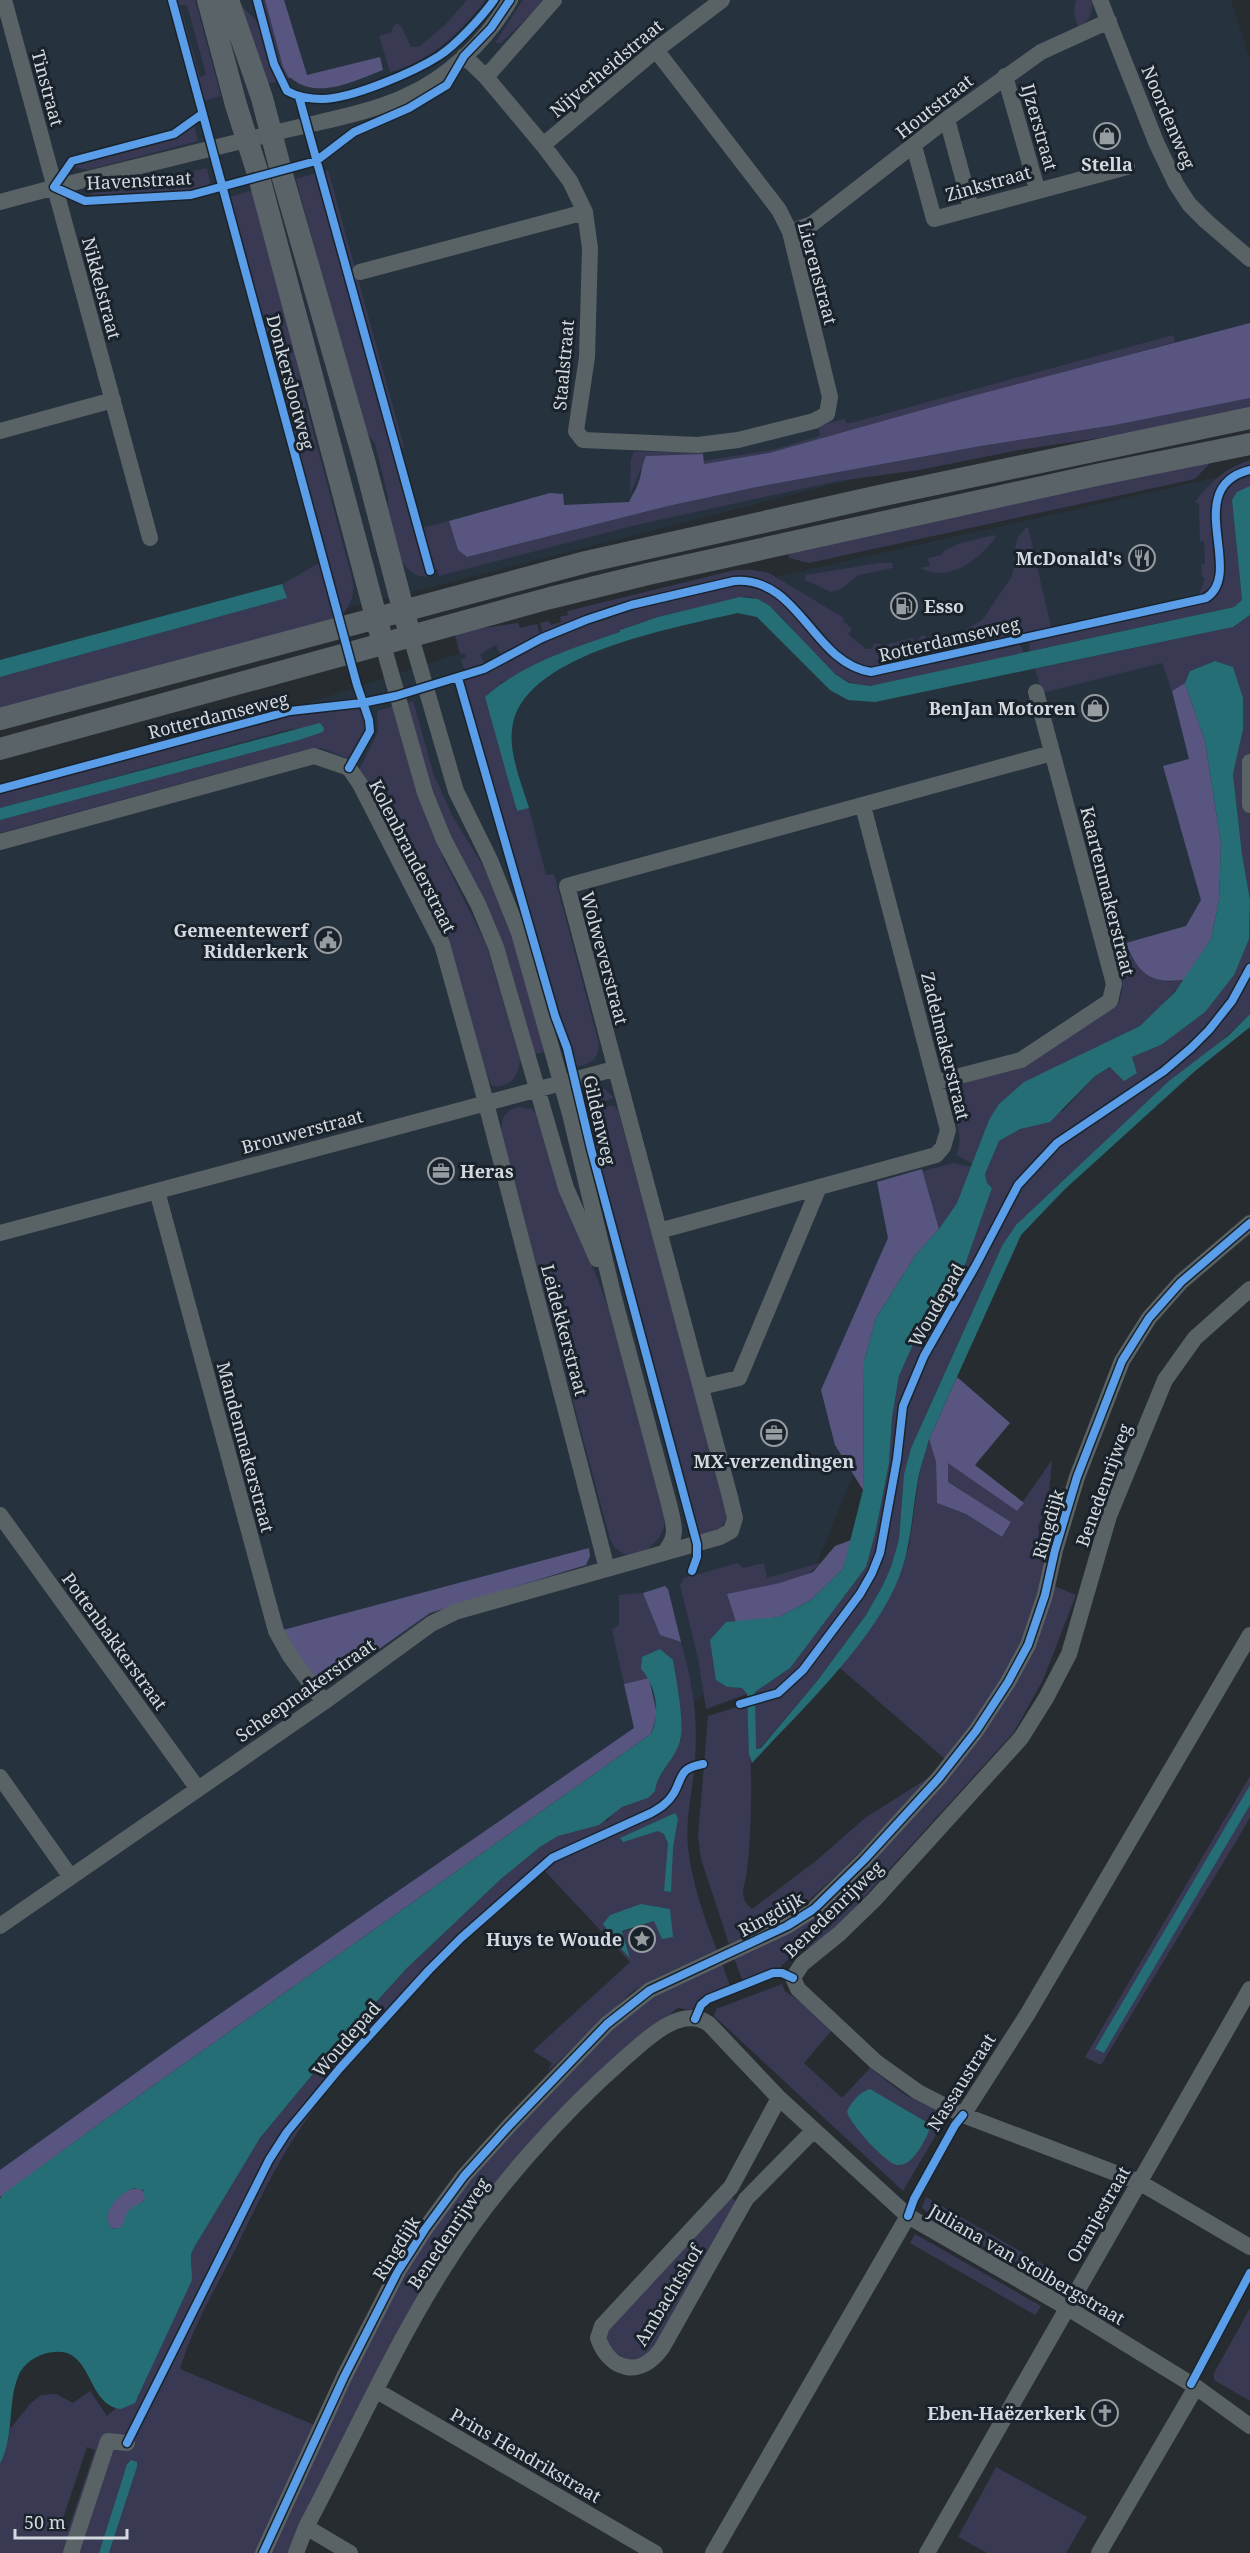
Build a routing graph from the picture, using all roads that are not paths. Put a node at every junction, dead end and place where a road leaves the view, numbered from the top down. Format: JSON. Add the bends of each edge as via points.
{"nodes":[{"id":1,"x":4,"y":0,"type":"edge"},
{"id":2,"x":208,"y":0,"type":"edge"},
{"id":3,"x":228,"y":0,"type":"edge"},
{"id":4,"x":510,"y":0,"type":"edge"},
{"id":5,"x":554,"y":0,"type":"edge"},
{"id":6,"x":722,"y":0,"type":"edge"},
{"id":7,"x":1100,"y":0,"type":"edge"},
{"id":8,"x":1109,"y":21,"type":"junction"},
{"id":9,"x":656,"y":50,"type":"junction"},
{"id":10,"x":464,"y":56,"type":"junction"},
{"id":11,"x":1005,"y":76,"type":"junction"},
{"id":12,"x":486,"y":77,"type":"junction"},
{"id":13,"x":947,"y":119,"type":"junction"},
{"id":14,"x":271,"y":134,"type":"junction"},
{"id":15,"x":247,"y":140,"type":"junction"},
{"id":16,"x":543,"y":145,"type":"junction"},
{"id":17,"x":914,"y":146,"type":"junction"},
{"id":18,"x":1127,"y":167,"type":"dead end"},
{"id":19,"x":54,"y":187,"type":"junction"},
{"id":20,"x":1037,"y":189,"type":"junction"},
{"id":21,"x":0,"y":202,"type":"edge"},
{"id":22,"x":971,"y":208,"type":"junction"},
{"id":23,"x":585,"y":212,"type":"junction"},
{"id":24,"x":790,"y":232,"type":"junction"},
{"id":25,"x":1250,"y":259,"type":"edge"},
{"id":26,"x":360,"y":272,"type":"dead end"},
{"id":27,"x":113,"y":400,"type":"junction"},
{"id":28,"x":1250,"y":418,"type":"edge"},
{"id":29,"x":0,"y":431,"type":"edge"},
{"id":30,"x":1250,"y":444,"type":"edge"},
{"id":31,"x":698,"y":445,"type":"joint"},
{"id":32,"x":150,"y":538,"type":"dead end"},
{"id":33,"x":403,"y":610,"type":"junction"},
{"id":34,"x":377,"y":618,"type":"junction"},
{"id":35,"x":411,"y":638,"type":"junction"},
{"id":36,"x":383,"y":645,"type":"junction"},
{"id":37,"x":1036,"y":692,"type":"dead end"},
{"id":38,"x":0,"y":719,"type":"edge"},
{"id":39,"x":0,"y":749,"type":"edge"},
{"id":40,"x":1052,"y":753,"type":"junction"},
{"id":41,"x":1250,"y":762,"type":"edge"},
{"id":42,"x":1250,"y":805,"type":"edge"},
{"id":43,"x":863,"y":806,"type":"junction"},
{"id":44,"x":0,"y":842,"type":"edge"},
{"id":45,"x":614,"y":1069,"type":"junction"},
{"id":46,"x":561,"y":1082,"type":"junction"},
{"id":47,"x":937,"y":1082,"type":"junction"},
{"id":48,"x":537,"y":1088,"type":"junction"},
{"id":49,"x":486,"y":1102,"type":"junction"},
{"id":50,"x":819,"y":1187,"type":"junction"},
{"id":51,"x":157,"y":1191,"type":"junction"},
{"id":52,"x":1250,"y":1222,"type":"edge"},
{"id":53,"x":659,"y":1231,"type":"junction"},
{"id":54,"x":0,"y":1233,"type":"edge"},
{"id":55,"x":1250,"y":1290,"type":"edge"},
{"id":56,"x":614,"y":1298,"type":"junction"},
{"id":57,"x":701,"y":1387,"type":"junction"},
{"id":58,"x":0,"y":1515,"type":"edge"},
{"id":59,"x":664,"y":1553,"type":"junction"},
{"id":60,"x":607,"y":1569,"type":"junction"},
{"id":61,"x":1250,"y":1635,"type":"edge"},
{"id":62,"x":324,"y":1702,"type":"junction"},
{"id":63,"x":0,"y":1777,"type":"edge"},
{"id":64,"x":198,"y":1790,"type":"junction"},
{"id":65,"x":70,"y":1876,"type":"junction"},
{"id":66,"x":0,"y":1926,"type":"edge"},
{"id":67,"x":1250,"y":1989,"type":"edge"},
{"id":68,"x":695,"y":2019,"type":"joint"},
{"id":69,"x":780,"y":2098,"type":"junction"},
{"id":70,"x":963,"y":2115,"type":"junction"},
{"id":71,"x":814,"y":2130,"type":"junction"},
{"id":72,"x":1139,"y":2182,"type":"junction"},
{"id":73,"x":731,"y":2187,"type":"junction"},
{"id":74,"x":746,"y":2199,"type":"junction"},
{"id":75,"x":908,"y":2216,"type":"junction"},
{"id":76,"x":1250,"y":2247,"type":"edge"},
{"id":77,"x":1066,"y":2307,"type":"junction"},
{"id":78,"x":1196,"y":2387,"type":"junction"},
{"id":79,"x":377,"y":2391,"type":"junction"},
{"id":80,"x":1250,"y":2426,"type":"edge"},
{"id":81,"x":127,"y":2443,"type":"dead end"},
{"id":82,"x":306,"y":2527,"type":"junction"},
{"id":83,"x":71,"y":2553,"type":"edge"},
{"id":84,"x":263,"y":2553,"type":"edge"},
{"id":85,"x":296,"y":2553,"type":"edge"},
{"id":86,"x":350,"y":2553,"type":"edge"},
{"id":87,"x":655,"y":2553,"type":"edge"},
{"id":88,"x":713,"y":2553,"type":"edge"},
{"id":89,"x":927,"y":2553,"type":"edge"},
{"id":90,"x":1099,"y":2553,"type":"edge"}],
"edges":[{"from":1,"to":19,"type":"street","name":"Tinstraat"},
{"from":2,"to":15,"type":"main road","name":"Donkerslootweg"},
{"from":3,"to":14,"type":"main road"},
{"from":4,"to":10,"type":"street","name":"Havenstraat","via":[[491,28]]},
{"from":5,"to":12,"type":"street"},
{"from":6,"to":9,"type":"street","name":"Nijverheidstraat"},
{"from":7,"to":8,"type":"street","name":"Noordenweg"},
{"from":8,"to":11,"type":"street","name":"Houtstraat","via":[[1041,52]]},
{"from":8,"to":25,"type":"street","name":"Noordenweg","via":[[1176,184],[1189,204]]},
{"from":9,"to":16,"type":"street","name":"Nijverheidstraat"},
{"from":9,"to":24,"type":"street","name":"Lierenstraat","via":[[779,210]]},
{"from":10,"to":12,"type":"street","name":"Staalstraat"},
{"from":10,"to":14,"type":"street","name":"Havenstraat","via":[[443,75],[405,97]]},
{"from":11,"to":13,"type":"street","name":"Houtstraat"},
{"from":11,"to":20,"type":"street","name":"IJzerstraat"},
{"from":12,"to":16,"type":"street","name":"Staalstraat"},
{"from":13,"to":17,"type":"street","name":"Houtstraat"},
{"from":13,"to":22,"type":"street"},
{"from":14,"to":15,"type":"street","name":"Havenstraat"},
{"from":14,"to":33,"type":"main road"},
{"from":15,"to":19,"type":"street","name":"Havenstraat"},
{"from":15,"to":34,"type":"main road","name":"Donkerslootweg"},
{"from":16,"to":23,"type":"street","name":"Staalstraat","via":[[570,181]]},
{"from":17,"to":22,"type":"street","name":"Zinkstraat","via":[[934,219]]},
{"from":17,"to":24,"type":"street","name":"Houtstraat","via":[[812,224]]},
{"from":18,"to":20,"type":"street","name":"Zinkstraat"},
{"from":19,"to":21,"type":"street","name":"Havenstraat"},
{"from":19,"to":27,"type":"street","name":"Nikkelstraat"},
{"from":20,"to":22,"type":"street","name":"Zinkstraat"},
{"from":23,"to":26,"type":"street"},
{"from":23,"to":31,"type":"street","name":"Staalstraat","via":[[590,248],[587,357],[576,431],[583,440]]},
{"from":24,"to":31,"type":"street","name":"Lierenstraat","via":[[830,397],[827,414],[814,421],[738,440]]},
{"from":27,"to":29,"type":"street"},
{"from":27,"to":32,"type":"street","name":"Nikkelstraat"},
{"from":28,"to":33,"type":"main road","via":[[674,540]]},
{"from":30,"to":35,"type":"main road","name":"Rotterdamseweg","via":[[718,558],[550,598]]},
{"from":33,"to":34,"type":"main road"},
{"from":33,"to":35,"type":"main road"},
{"from":34,"to":36,"type":"main road","name":"Donkerslootweg"},
{"from":34,"to":38,"type":"main road"},
{"from":35,"to":36,"type":"main road","name":"Rotterdamseweg"},
{"from":35,"to":46,"type":"street","name":"Gildenweg","via":[[456,791],[490,860],[519,933]]},
{"from":36,"to":39,"type":"main road","name":"Rotterdamseweg"},
{"from":36,"to":48,"type":"street","name":"Gildenweg","via":[[425,793],[444,840],[487,923]]},
{"from":37,"to":40,"type":"street","name":"Kaartenmakerstraat"},
{"from":40,"to":43,"type":"street","name":"Wolweverstraat"},
{"from":40,"to":47,"type":"street","name":"Kaartenmakerstraat","via":[[1114,984],[1110,1001],[1021,1060]]},
{"from":41,"to":42,"type":"street"},
{"from":43,"to":45,"type":"street","name":"Wolweverstraat","via":[[567,886]]},
{"from":43,"to":47,"type":"street","name":"Zadelmakerstraat"},
{"from":44,"to":49,"type":"street","name":"Kolenbranderstraat","via":[[314,756],[349,768],[442,944]]},
{"from":45,"to":46,"type":"street","name":"Brouwerstraat"},
{"from":45,"to":53,"type":"street","name":"Wolweverstraat"},
{"from":46,"to":48,"type":"street","name":"Brouwerstraat"},
{"from":46,"to":56,"type":"street","name":"Gildenweg"},
{"from":47,"to":50,"type":"street","name":"Zadelmakerstraat","via":[[948,1130],[943,1148],[936,1155]]},
{"from":48,"to":49,"type":"street","name":"Brouwerstraat"},
{"from":48,"to":56,"type":"street","name":"Gildenweg","via":[[566,1188]]},
{"from":49,"to":51,"type":"street","name":"Brouwerstraat"},
{"from":49,"to":60,"type":"street","name":"Leidekkerstraat"},
{"from":50,"to":53,"type":"street","name":"Zadelmakerstraat"},
{"from":50,"to":57,"type":"street","via":[[739,1378]]},
{"from":51,"to":54,"type":"street","name":"Brouwerstraat"},
{"from":51,"to":62,"type":"street","name":"Mandenmakerstraat","via":[[276,1631]]},
{"from":52,"to":84,"type":"street","name":"Ringdijk","via":[[1181,1282],[1149,1318],[1122,1361],[1077,1477],[1046,1595],[1028,1645],[975,1731],[939,1778],[814,1909],[788,1926],[650,1990],[630,2004],[558,2074],[464,2176],[425,2229],[382,2301]]},
{"from":53,"to":57,"type":"street","name":"Wolweverstraat"},
{"from":55,"to":70,"type":"street","name":"Benedenrijweg","via":[[1195,1338],[1166,1380],[1109,1516],[1069,1654],[1022,1738],[874,1900],[802,1964],[793,1978],[798,1989],[876,2062],[918,2092]]},
{"from":56,"to":59,"type":"street","name":"Gildenweg","via":[[673,1521],[674,1541]]},
{"from":57,"to":59,"type":"street","name":"Wolweverstraat","via":[[735,1518],[731,1531],[720,1537]]},
{"from":58,"to":64,"type":"street","name":"Pottenbakkerstraat"},
{"from":59,"to":60,"type":"street","name":"Scheepmakerstraat"},
{"from":60,"to":62,"type":"street","name":"Scheepmakerstraat","via":[[455,1612],[431,1624]]},
{"from":61,"to":70,"type":"street","name":"Nassaustraat","via":[[1027,2015]]},
{"from":62,"to":64,"type":"street","name":"Scheepmakerstraat"},
{"from":63,"to":65,"type":"street"},
{"from":64,"to":65,"type":"street","name":"Scheepmakerstraat"},
{"from":65,"to":66,"type":"street","name":"Scheepmakerstraat"},
{"from":67,"to":72,"type":"street","name":"Oranjestraat"},
{"from":68,"to":69,"type":"street","name":"Juliana van Stolbergstraat","via":[[709,2024]]},
{"from":68,"to":79,"type":"street","name":"Benedenrijweg","via":[[660,2029],[615,2067],[498,2192],[444,2268]]},
{"from":69,"to":71,"type":"street","name":"Juliana van Stolbergstraat"},
{"from":69,"to":73,"type":"street","name":"Ambachtshof"},
{"from":70,"to":72,"type":"street"},
{"from":71,"to":74,"type":"street","name":"Ambachtshof"},
{"from":71,"to":75,"type":"street","name":"Juliana van Stolbergstraat"},
{"from":72,"to":76,"type":"street"},
{"from":72,"to":77,"type":"street","name":"Oranjestraat"},
{"from":73,"to":74,"type":"street"},
{"from":73,"to":74,"type":"street","name":"Ambachtshof","via":[[602,2326],[598,2338],[613,2360],[639,2368],[657,2355]]},
{"from":75,"to":77,"type":"street","name":"Juliana van Stolbergstraat"},
{"from":75,"to":88,"type":"street"},
{"from":77,"to":78,"type":"street","name":"Juliana van Stolbergstraat"},
{"from":77,"to":89,"type":"street","name":"Oranjestraat"},
{"from":78,"to":80,"type":"street","name":"Juliana van Stolbergstraat"},
{"from":78,"to":90,"type":"street"},
{"from":79,"to":82,"type":"street","name":"Benedenrijweg"},
{"from":79,"to":87,"type":"street","name":"Prins Hendrikstraat"},
{"from":81,"to":83,"type":"street","via":[[108,2441]]},
{"from":82,"to":85,"type":"street","name":"Benedenrijweg"},
{"from":82,"to":86,"type":"street"}]}
